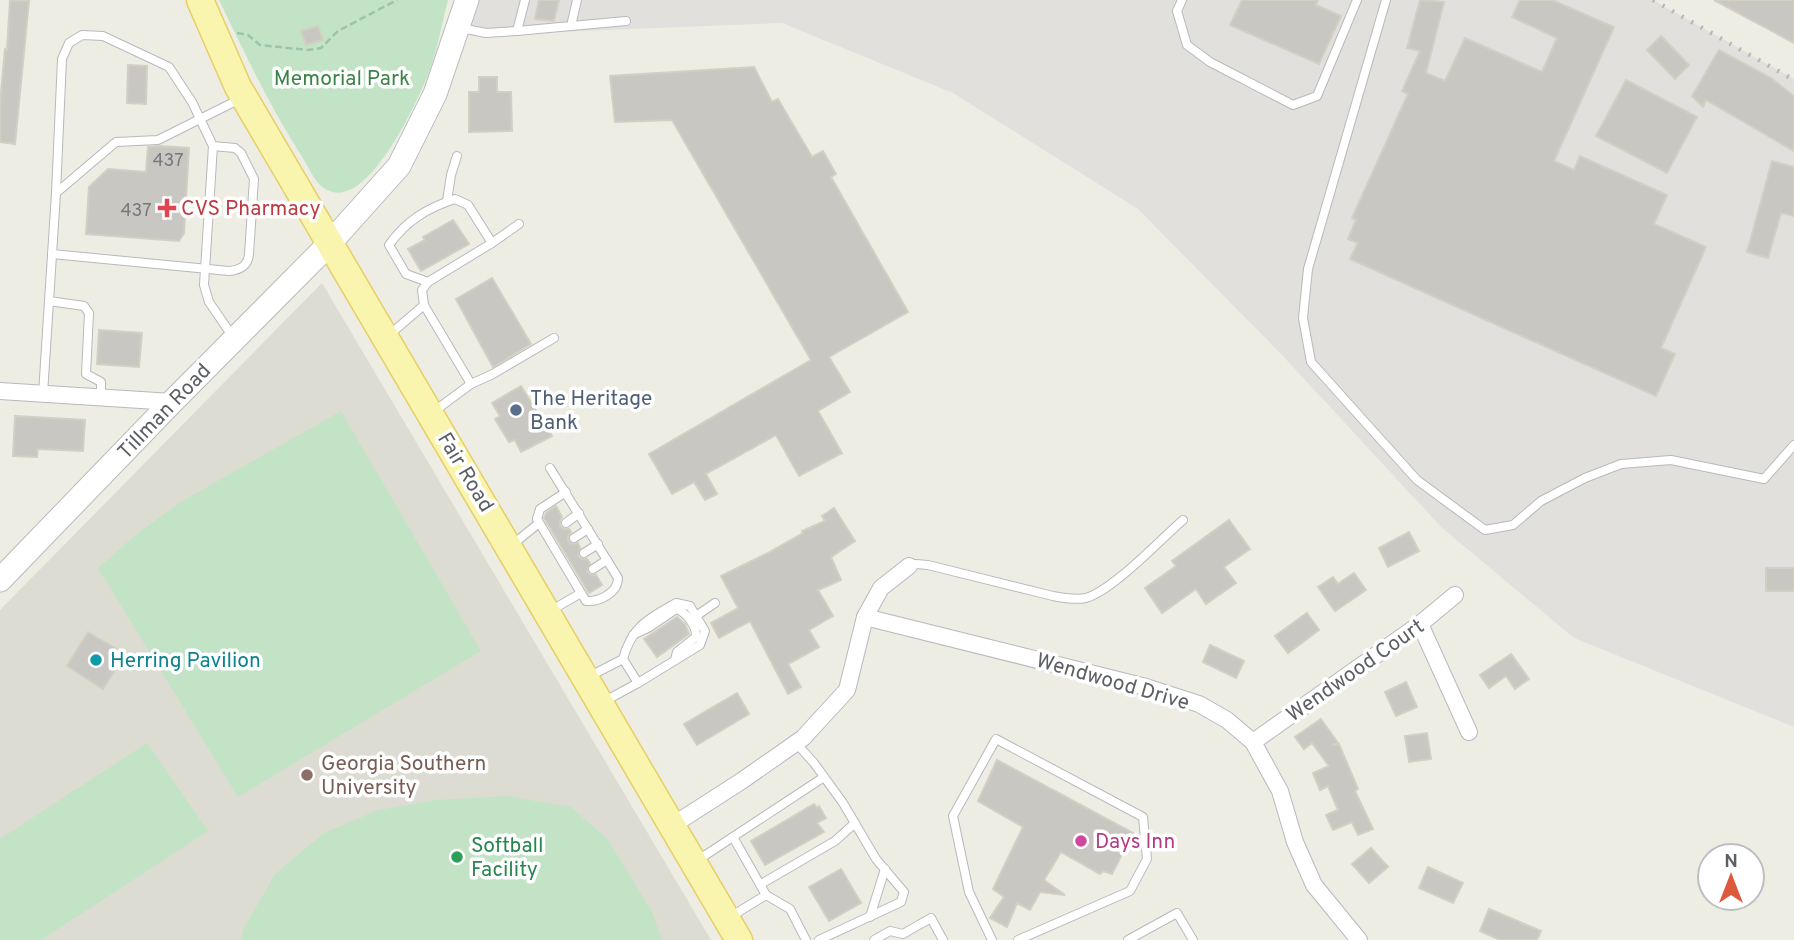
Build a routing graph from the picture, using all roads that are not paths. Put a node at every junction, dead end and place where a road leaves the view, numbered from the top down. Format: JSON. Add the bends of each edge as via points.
{"nodes":[{"id":1,"x":200,"y":0,"type":"edge"},
{"id":2,"x":467,"y":0,"type":"edge"},
{"id":3,"x":525,"y":0,"type":"edge"},
{"id":4,"x":577,"y":0,"type":"edge"},
{"id":5,"x":1182,"y":0,"type":"edge"},
{"id":6,"x":1357,"y":0,"type":"edge"},
{"id":7,"x":1386,"y":0,"type":"edge"},
{"id":8,"x":626,"y":21,"type":"dead end"},
{"id":9,"x":571,"y":26,"type":"junction"},
{"id":10,"x":459,"y":28,"type":"junction"},
{"id":11,"x":517,"y":31,"type":"junction"},
{"id":12,"x":244,"y":97,"type":"junction"},
{"id":13,"x":201,"y":120,"type":"junction"},
{"id":14,"x":213,"y":146,"type":"junction"},
{"id":15,"x":457,"y":156,"type":"dead end"},
{"id":16,"x":56,"y":193,"type":"junction"},
{"id":17,"x":447,"y":201,"type":"junction"},
{"id":18,"x":519,"y":224,"type":"dead end"},
{"id":19,"x":330,"y":243,"type":"junction"},
{"id":20,"x":492,"y":243,"type":"junction"},
{"id":21,"x":52,"y":254,"type":"junction"},
{"id":22,"x":205,"y":269,"type":"junction"},
{"id":23,"x":428,"y":282,"type":"junction"},
{"id":24,"x":49,"y":301,"type":"junction"},
{"id":25,"x":424,"y":305,"type":"junction"},
{"id":26,"x":386,"y":338,"type":"junction"},
{"id":27,"x":554,"y":338,"type":"dead end"},
{"id":28,"x":234,"y":339,"type":"junction"},
{"id":29,"x":471,"y":384,"type":"junction"},
{"id":30,"x":0,"y":391,"type":"edge"},
{"id":31,"x":43,"y":394,"type":"junction"},
{"id":32,"x":101,"y":397,"type":"junction"},
{"id":33,"x":172,"y":401,"type":"junction"},
{"id":34,"x":431,"y":413,"type":"junction"},
{"id":35,"x":1794,"y":445,"type":"edge"},
{"id":36,"x":550,"y":468,"type":"dead end"},
{"id":37,"x":566,"y":492,"type":"junction"},
{"id":38,"x":579,"y":513,"type":"junction"},
{"id":39,"x":1183,"y":520,"type":"dead end"},
{"id":40,"x":539,"y":523,"type":"junction"},
{"id":41,"x":566,"y":523,"type":"dead end"},
{"id":42,"x":588,"y":528,"type":"junction"},
{"id":43,"x":574,"y":538,"type":"dead end"},
{"id":44,"x":598,"y":544,"type":"junction"},
{"id":45,"x":509,"y":547,"type":"junction"},
{"id":46,"x":584,"y":554,"type":"dead end"},
{"id":47,"x":607,"y":560,"type":"junction"},
{"id":48,"x":909,"y":566,"type":"joint"},
{"id":49,"x":593,"y":569,"type":"dead end"},
{"id":50,"x":0,"y":580,"type":"edge"},
{"id":51,"x":581,"y":593,"type":"junction"},
{"id":52,"x":1455,"y":595,"type":"dead end"},
{"id":53,"x":715,"y":603,"type":"dead end"},
{"id":54,"x":547,"y":612,"type":"junction"},
{"id":55,"x":696,"y":616,"type":"junction"},
{"id":56,"x":865,"y":617,"type":"junction"},
{"id":57,"x":1420,"y":624,"type":"junction"},
{"id":58,"x":633,"y":635,"type":"junction"},
{"id":59,"x":623,"y":659,"type":"junction"},
{"id":60,"x":675,"y":660,"type":"junction"},
{"id":61,"x":586,"y":678,"type":"junction"},
{"id":62,"x":638,"y":684,"type":"junction"},
{"id":63,"x":601,"y":703,"type":"junction"},
{"id":64,"x":1469,"y":732,"type":"dead end"},
{"id":65,"x":1253,"y":742,"type":"junction"},
{"id":66,"x":796,"y":743,"type":"junction"},
{"id":67,"x":824,"y":777,"type":"junction"},
{"id":68,"x":855,"y":823,"type":"junction"},
{"id":69,"x":673,"y":825,"type":"junction"},
{"id":70,"x":733,"y":837,"type":"junction"},
{"id":71,"x":694,"y":863,"type":"junction"},
{"id":72,"x":885,"y":869,"type":"junction"},
{"id":73,"x":761,"y":884,"type":"junction"},
{"id":74,"x":766,"y":895,"type":"junction"},
{"id":75,"x":870,"y":917,"type":"junction"},
{"id":76,"x":733,"y":929,"type":"edge"},
{"id":77,"x":806,"y":940,"type":"edge"},
{"id":78,"x":819,"y":940,"type":"edge"},
{"id":79,"x":874,"y":940,"type":"edge"},
{"id":80,"x":943,"y":940,"type":"edge"},
{"id":81,"x":992,"y":940,"type":"edge"},
{"id":82,"x":1018,"y":940,"type":"edge"},
{"id":83,"x":1128,"y":940,"type":"edge"},
{"id":84,"x":1194,"y":940,"type":"edge"},
{"id":85,"x":1359,"y":940,"type":"edge"}],
"edges":[{"from":1,"to":12,"type":"main road","name":"Fair Road"},
{"from":2,"to":10,"type":"street","name":"Tillman Road"},
{"from":3,"to":11,"type":"lane"},
{"from":4,"to":9,"type":"lane"},
{"from":5,"to":6,"type":"lane","via":[[1177,11],[1186,45],[1293,105],[1317,96]]},
{"from":7,"to":35,"type":"lane","via":[[1308,269],[1303,318],[1311,362],[1417,480],[1485,530],[1513,525],[1541,501],[1621,464],[1671,460],[1764,479]]},
{"from":8,"to":9,"type":"lane"},
{"from":9,"to":11,"type":"lane"},
{"from":10,"to":11,"type":"lane","via":[[486,33]]},
{"from":10,"to":19,"type":"street","name":"Tillman Road","via":[[435,94],[399,166]]},
{"from":12,"to":13,"type":"lane"},
{"from":12,"to":19,"type":"main road","name":"Fair Road"},
{"from":13,"to":14,"type":"lane"},
{"from":13,"to":16,"type":"lane","via":[[159,140],[116,142]]},
{"from":13,"to":16,"type":"lane","via":[[169,67],[103,36],[82,35],[69,43],[62,59]]},
{"from":14,"to":22,"type":"lane"},
{"from":14,"to":22,"type":"lane","via":[[234,148],[254,179],[248,261],[237,271]]},
{"from":15,"to":17,"type":"lane"},
{"from":16,"to":21,"type":"lane"},
{"from":17,"to":20,"type":"lane","via":[[454,198],[468,205]]},
{"from":17,"to":23,"type":"lane","via":[[431,206],[389,245],[406,274]]},
{"from":18,"to":20,"type":"lane"},
{"from":19,"to":26,"type":"main road","name":"Fair Road"},
{"from":19,"to":28,"type":"street","name":"Tillman Road"},
{"from":20,"to":23,"type":"lane"},
{"from":21,"to":22,"type":"lane"},
{"from":21,"to":24,"type":"lane"},
{"from":22,"to":28,"type":"lane","via":[[209,302]]},
{"from":23,"to":25,"type":"lane","via":[[422,290]]},
{"from":24,"to":31,"type":"lane"},
{"from":24,"to":32,"type":"lane","via":[[84,306],[89,313],[86,374],[101,382]]},
{"from":25,"to":26,"type":"lane"},
{"from":25,"to":29,"type":"lane"},
{"from":26,"to":34,"type":"main road","name":"Fair Road"},
{"from":27,"to":29,"type":"lane"},
{"from":28,"to":33,"type":"street","name":"Tillman Road"},
{"from":29,"to":34,"type":"lane"},
{"from":30,"to":31,"type":"street"},
{"from":31,"to":32,"type":"street"},
{"from":32,"to":33,"type":"street"},
{"from":33,"to":50,"type":"street","name":"Tillman Road"},
{"from":34,"to":45,"type":"main road","name":"Fair Road"},
{"from":36,"to":37,"type":"lane"},
{"from":37,"to":38,"type":"lane"},
{"from":37,"to":40,"type":"lane","via":[[540,509]]},
{"from":38,"to":41,"type":"lane"},
{"from":38,"to":42,"type":"lane"},
{"from":39,"to":48,"type":"lane","via":[[1115,580],[1087,597],[1053,596],[928,565]]},
{"from":40,"to":45,"type":"lane"},
{"from":40,"to":51,"type":"lane"},
{"from":42,"to":43,"type":"lane"},
{"from":42,"to":44,"type":"lane"},
{"from":44,"to":46,"type":"lane"},
{"from":44,"to":47,"type":"lane"},
{"from":45,"to":54,"type":"main road","name":"Fair Road"},
{"from":47,"to":49,"type":"lane"},
{"from":47,"to":51,"type":"lane","via":[[618,585],[597,600],[586,601]]},
{"from":48,"to":56,"type":"street","via":[[881,588]]},
{"from":51,"to":54,"type":"lane"},
{"from":52,"to":57,"type":"street","name":"Wendwood Court"},
{"from":53,"to":55,"type":"lane"},
{"from":54,"to":61,"type":"main road","name":"Fair Road"},
{"from":55,"to":58,"type":"lane","via":[[690,606],[676,603],[641,624]]},
{"from":55,"to":60,"type":"lane","via":[[705,631],[700,645]]},
{"from":56,"to":65,"type":"street","name":"Wendwood Drive","via":[[1199,704]]},
{"from":56,"to":66,"type":"street","via":[[847,690]]},
{"from":57,"to":64,"type":"street"},
{"from":57,"to":65,"type":"street","name":"Wendwood Court"},
{"from":58,"to":59,"type":"lane"},
{"from":58,"to":60,"type":"lane","via":[[676,609],[682,611],[696,637],[677,652]]},
{"from":59,"to":61,"type":"lane"},
{"from":59,"to":62,"type":"lane"},
{"from":60,"to":62,"type":"lane"},
{"from":61,"to":63,"type":"main road","name":"Fair Road"},
{"from":62,"to":63,"type":"lane"},
{"from":63,"to":69,"type":"main road","name":"Fair Road"},
{"from":65,"to":85,"type":"street","name":"Wendwood Drive","via":[[1280,792],[1314,885]]},
{"from":66,"to":67,"type":"lane"},
{"from":66,"to":69,"type":"street"},
{"from":67,"to":68,"type":"lane"},
{"from":67,"to":70,"type":"lane"},
{"from":68,"to":72,"type":"lane"},
{"from":68,"to":73,"type":"lane","via":[[835,841]]},
{"from":69,"to":71,"type":"main road","name":"Fair Road"},
{"from":70,"to":71,"type":"lane"},
{"from":70,"to":73,"type":"lane"},
{"from":71,"to":76,"type":"main road","name":"Fair Road"},
{"from":72,"to":75,"type":"lane"},
{"from":72,"to":75,"type":"lane","via":[[904,892],[901,902]]},
{"from":73,"to":74,"type":"lane"},
{"from":74,"to":76,"type":"lane"},
{"from":74,"to":77,"type":"lane","via":[[790,909]]},
{"from":75,"to":78,"type":"lane"},
{"from":79,"to":80,"type":"lane","via":[[890,931],[903,934],[931,918]]},
{"from":81,"to":82,"type":"lane","via":[[970,892],[953,816],[996,739],[1143,817],[1147,859],[1130,891]]},
{"from":83,"to":84,"type":"lane","via":[[1177,913]]}]}
